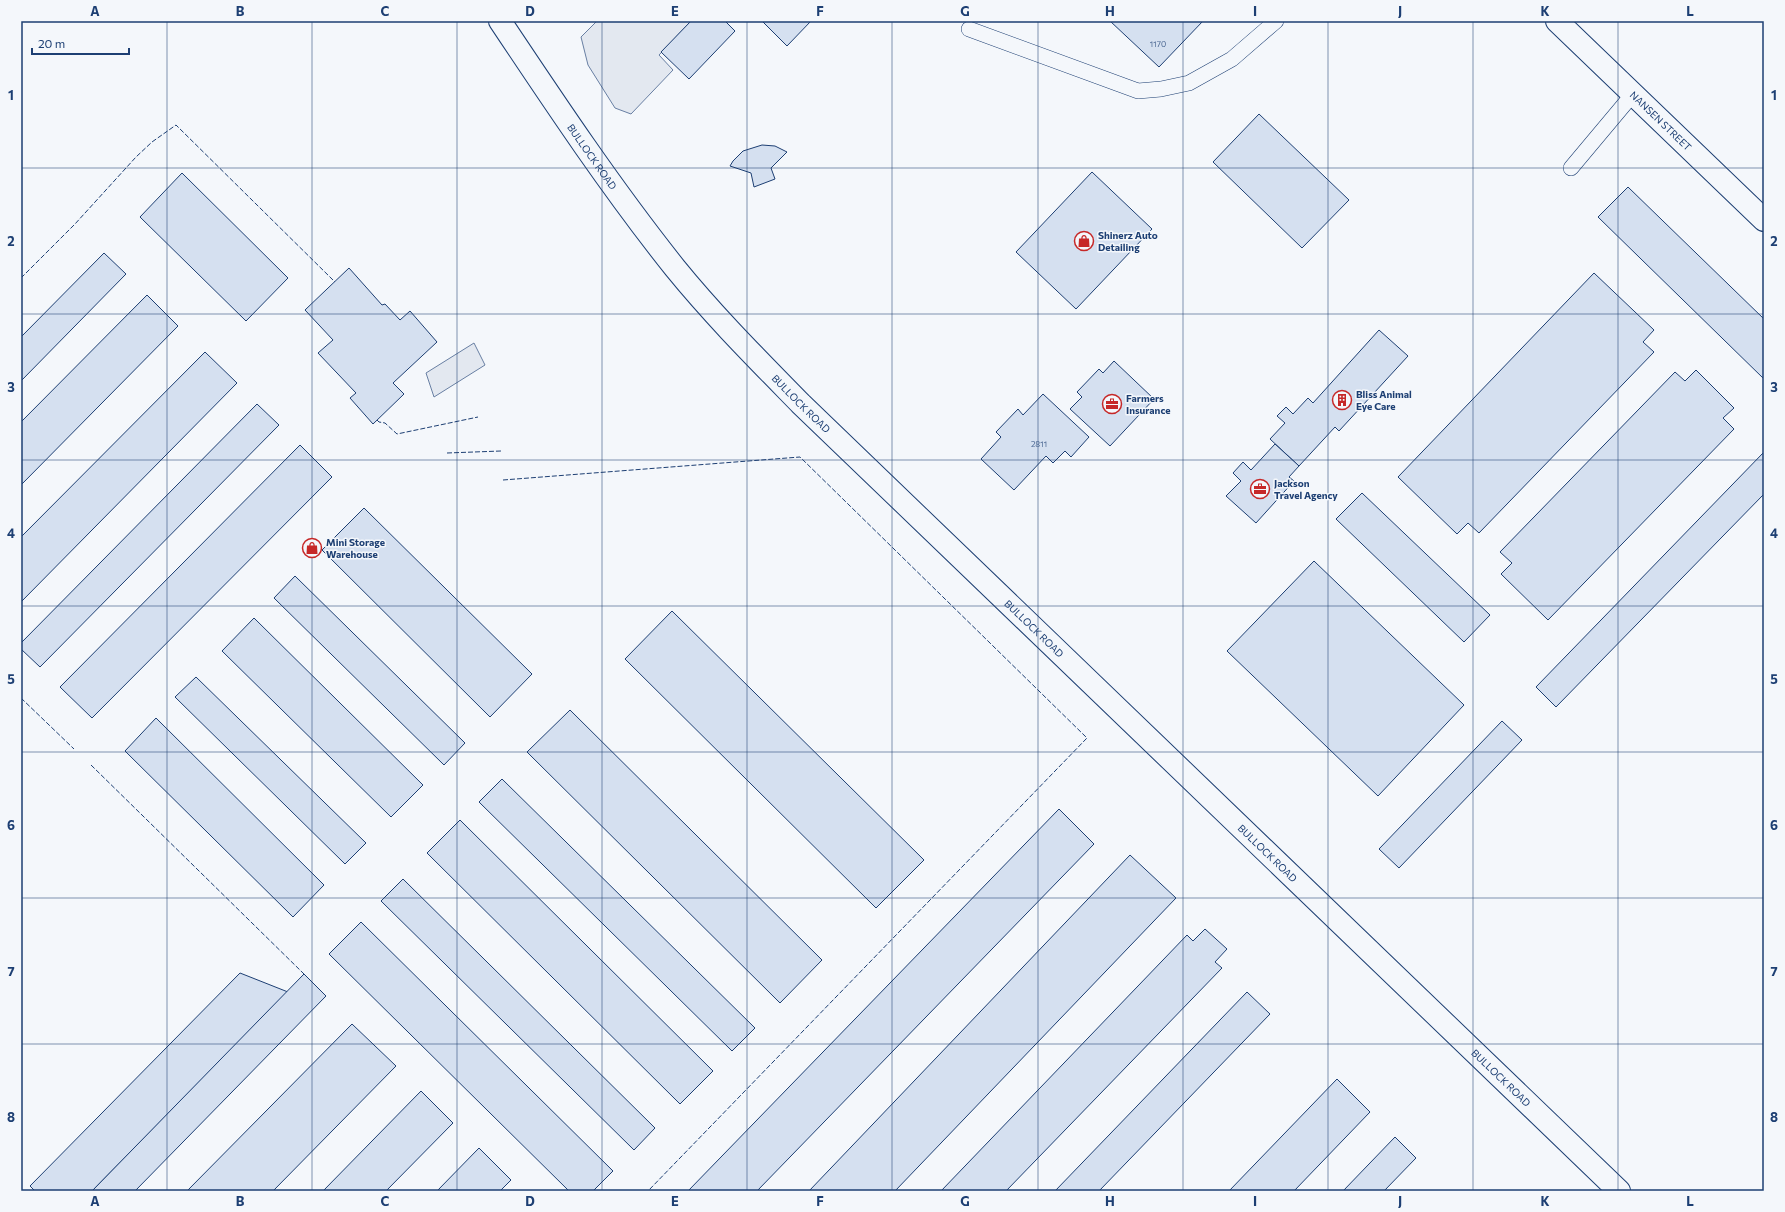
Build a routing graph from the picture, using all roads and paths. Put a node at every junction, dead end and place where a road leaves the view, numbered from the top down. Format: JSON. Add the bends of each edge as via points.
{"nodes":[{"id":1,"x":500,"y":21,"type":"edge"},
{"id":2,"x":1276,"y":21,"type":"edge"},
{"id":3,"x":1557,"y":21,"type":"edge"},
{"id":4,"x":969,"y":29,"type":"dead end"},
{"id":5,"x":1633,"y":94,"type":"junction"},
{"id":6,"x":1570,"y":168,"type":"dead end"},
{"id":7,"x":1764,"y":220,"type":"edge"},
{"id":8,"x":1619,"y":1191,"type":"edge"}],
"edges":[{"from":1,"to":8,"type":"street","name":"BULLOCK ROAD","via":[[617,193],[676,270],[737,339]]},
{"from":2,"to":4,"type":"lane","via":[[1232,59],[1189,83],[1138,91]]},
{"from":3,"to":5,"type":"street","name":"NANSEN STREET"},
{"from":5,"to":6,"type":"lane"},
{"from":5,"to":7,"type":"street","name":"NANSEN STREET"}]}
